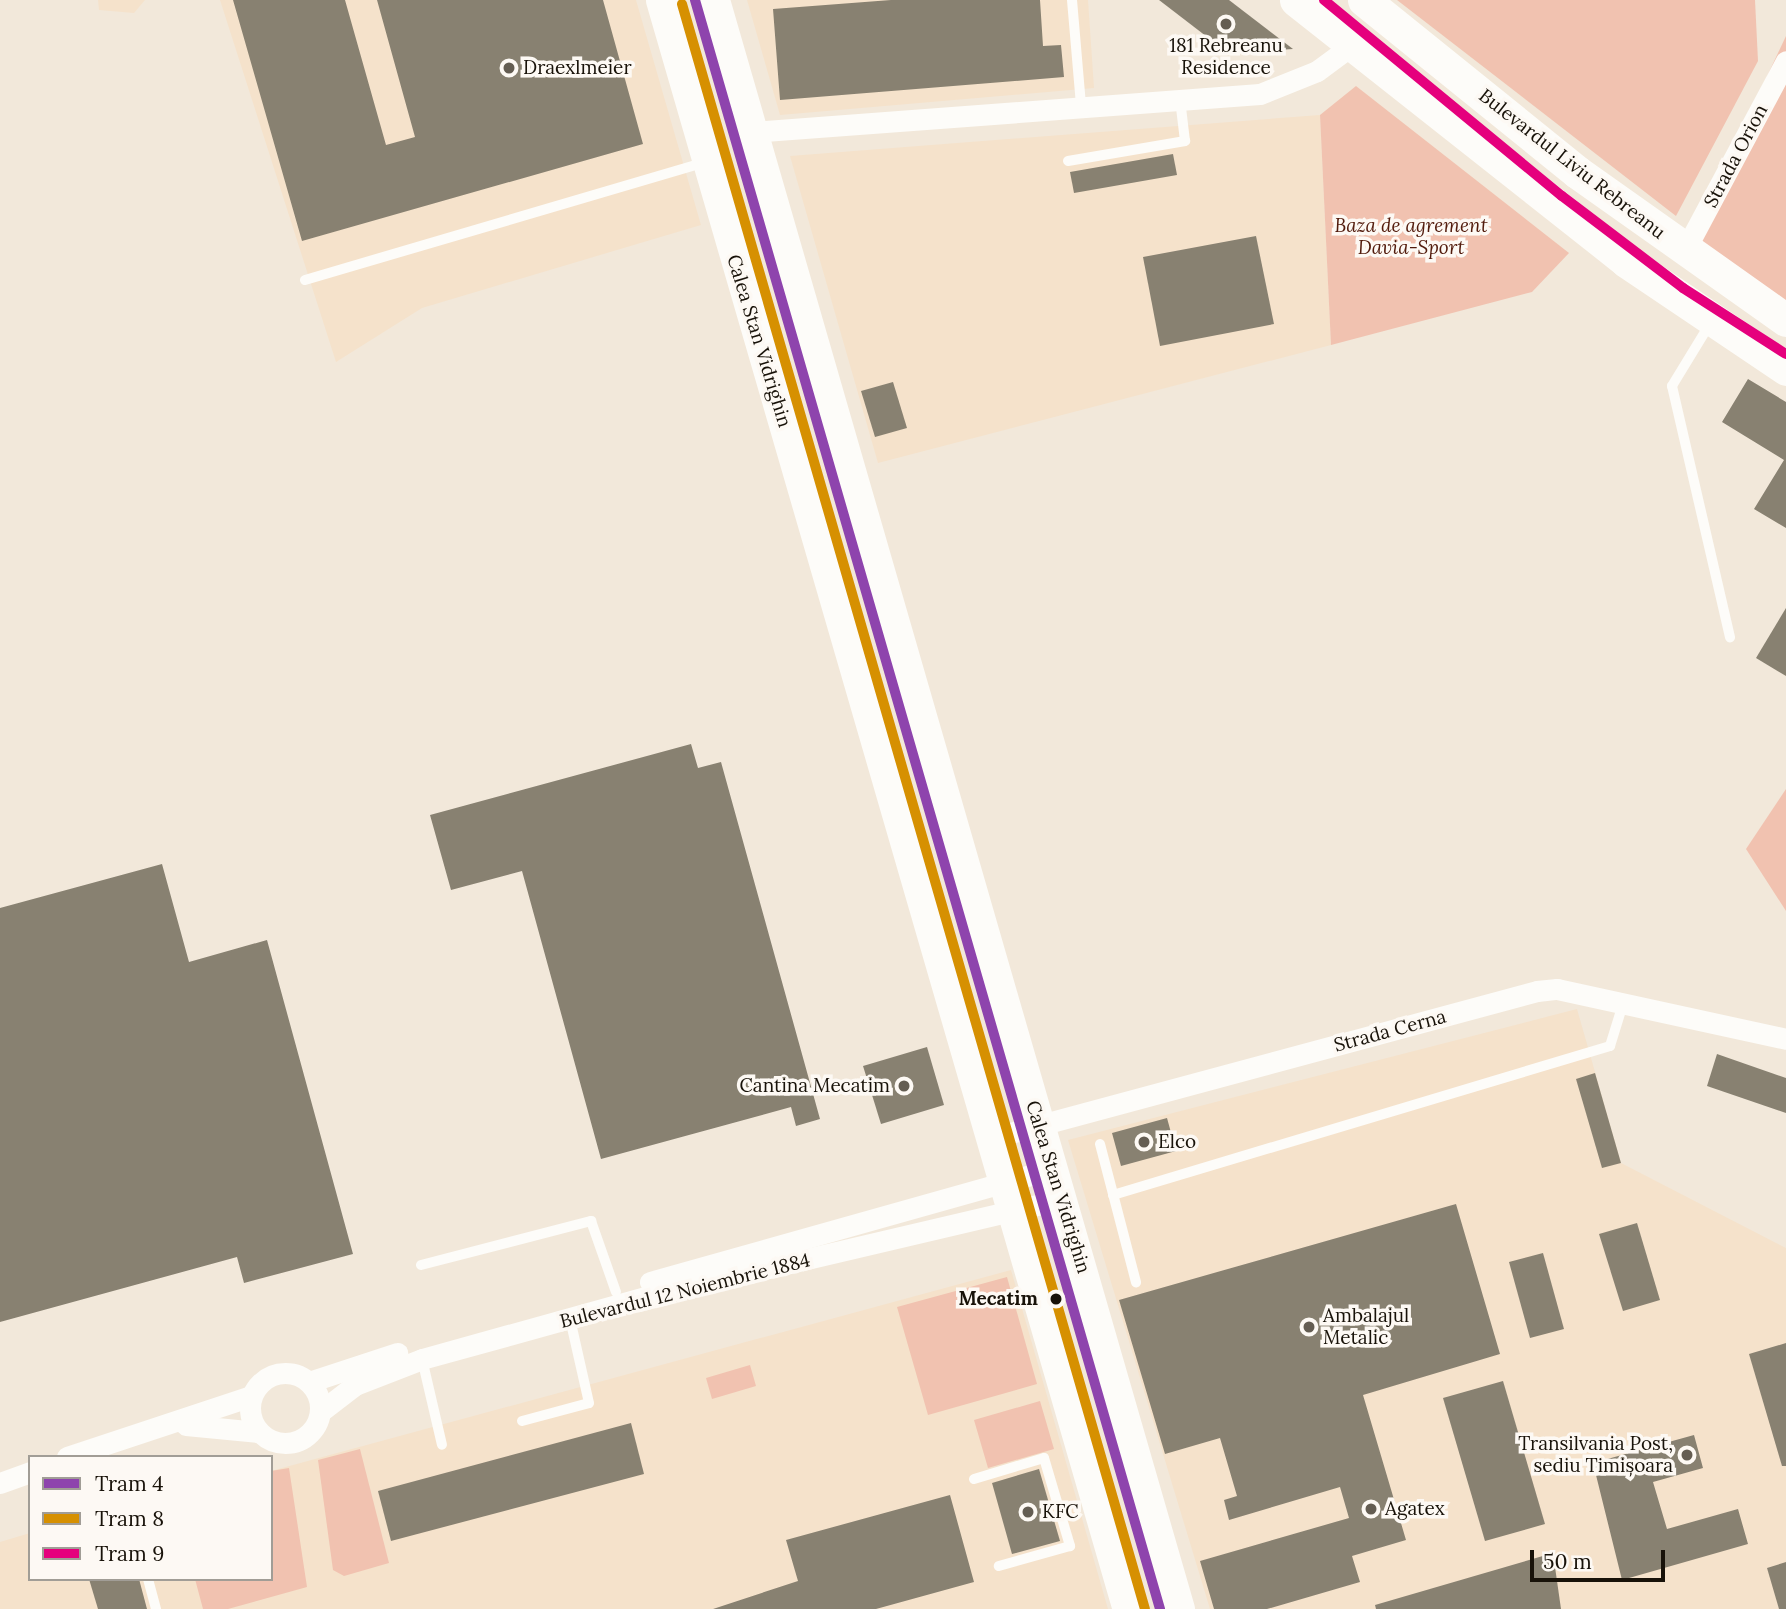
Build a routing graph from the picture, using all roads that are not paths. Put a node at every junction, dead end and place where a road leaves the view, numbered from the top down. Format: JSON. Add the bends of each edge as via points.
{"nodes":[{"id":1,"x":662,"y":0,"type":"edge"},
{"id":2,"x":1072,"y":0,"type":"edge"},
{"id":3,"x":1296,"y":0,"type":"edge"},
{"id":4,"x":1364,"y":0,"type":"edge"},
{"id":5,"x":720,"y":7,"type":"edge"},
{"id":6,"x":1355,"y":43,"type":"junction"},
{"id":7,"x":1786,"y":61,"type":"edge"},
{"id":8,"x":1180,"y":99,"type":"junction"},
{"id":9,"x":1081,"y":106,"type":"junction"},
{"id":10,"x":752,"y":132,"type":"junction"},
{"id":11,"x":1068,"y":161,"type":"dead end"},
{"id":12,"x":705,"y":162,"type":"junction"},
{"id":13,"x":1685,"y":250,"type":"junction"},
{"id":14,"x":305,"y":280,"type":"dead end"},
{"id":15,"x":1786,"y":320,"type":"edge"},
{"id":16,"x":1710,"y":322,"type":"junction"},
{"id":17,"x":1786,"y":369,"type":"edge"},
{"id":18,"x":1730,"y":637,"type":"dead end"},
{"id":19,"x":1623,"y":1004,"type":"junction"},
{"id":20,"x":1784,"y":1034,"type":"edge"},
{"id":21,"x":1039,"y":1125,"type":"junction"},
{"id":22,"x":996,"y":1137,"type":"junction"},
{"id":23,"x":1100,"y":1143,"type":"dead end"},
{"id":24,"x":1057,"y":1184,"type":"junction"},
{"id":25,"x":1113,"y":1195,"type":"junction"},
{"id":26,"x":1013,"y":1197,"type":"junction"},
{"id":27,"x":421,"y":1265,"type":"dead end"},
{"id":28,"x":1136,"y":1282,"type":"dead end"},
{"id":29,"x":616,"y":1292,"type":"junction"},
{"id":30,"x":570,"y":1319,"type":"junction"},
{"id":31,"x":422,"y":1359,"type":"junction"},
{"id":32,"x":309,"y":1382,"type":"junction"},
{"id":33,"x":251,"y":1396,"type":"junction"},
{"id":34,"x":320,"y":1412,"type":"junction"},
{"id":35,"x":522,"y":1421,"type":"dead end"},
{"id":36,"x":173,"y":1425,"type":"junction"},
{"id":37,"x":258,"y":1432,"type":"junction"},
{"id":38,"x":442,"y":1445,"type":"dead end"},
{"id":39,"x":112,"y":1449,"type":"edge"},
{"id":40,"x":78,"y":1455,"type":"edge"},
{"id":41,"x":28,"y":1473,"type":"edge"},
{"id":42,"x":974,"y":1479,"type":"dead end"},
{"id":43,"x":0,"y":1483,"type":"edge"},
{"id":44,"x":999,"y":1566,"type":"dead end"},
{"id":45,"x":149,"y":1581,"type":"edge"},
{"id":46,"x":156,"y":1609,"type":"edge"},
{"id":47,"x":1129,"y":1609,"type":"edge"},
{"id":48,"x":1178,"y":1609,"type":"edge"}],
"edges":[{"from":1,"to":12,"type":"main road","name":"Calea Stan Vidrighin"},
{"from":2,"to":9,"type":"lane"},
{"from":3,"to":6,"type":"main road"},
{"from":4,"to":13,"type":"main road","name":"Bulevardul Liviu Rebreanu"},
{"from":5,"to":10,"type":"main road","name":"Calea Stan Vidrighin"},
{"from":6,"to":8,"type":"street","via":[[1287,86]]},
{"from":6,"to":16,"type":"main road"},
{"from":7,"to":13,"type":"street","name":"Strada Orion"},
{"from":8,"to":9,"type":"street"},
{"from":8,"to":11,"type":"lane","via":[[1185,141]]},
{"from":9,"to":10,"type":"street"},
{"from":10,"to":21,"type":"main road","name":"Calea Stan Vidrighin"},
{"from":12,"to":14,"type":"lane"},
{"from":12,"to":22,"type":"main road","name":"Calea Stan Vidrighin"},
{"from":13,"to":15,"type":"main road","name":"Bulevardul Liviu Rebreanu"},
{"from":16,"to":17,"type":"main road"},
{"from":16,"to":18,"type":"lane","via":[[1672,386]]},
{"from":19,"to":20,"type":"street","name":"Strada Cerna"},
{"from":19,"to":21,"type":"street","name":"Strada Cerna","via":[[1557,989],[1537,991]]},
{"from":19,"to":25,"type":"lane","via":[[1609,1046]]},
{"from":21,"to":22,"type":"street","name":"Strada Cerna"},
{"from":21,"to":24,"type":"main road","name":"Calea Stan Vidrighin"},
{"from":22,"to":26,"type":"main road","name":"Calea Stan Vidrighin"},
{"from":23,"to":25,"type":"lane"},
{"from":24,"to":26,"type":"street","name":"Bulevardul 12 Noiembrie 1884"},
{"from":24,"to":26,"type":"street","name":"Bulevardul 12 Noiembrie 1884"},
{"from":24,"to":48,"type":"main road","name":"Calea Stan Vidrighin"},
{"from":25,"to":28,"type":"lane"},
{"from":26,"to":29,"type":"street","name":"Bulevardul 12 Noiembrie 1884"},
{"from":26,"to":30,"type":"street","name":"Bulevardul 12 Noiembrie 1884"},
{"from":26,"to":47,"type":"main road","name":"Calea Stan Vidrighin"},
{"from":27,"to":29,"type":"lane","via":[[591,1221]]},
{"from":29,"to":32,"type":"street","name":"Bulevardul 12 Noiembrie 1884"},
{"from":30,"to":31,"type":"street","name":"Bulevardul 12 Noiembrie 1884"},
{"from":30,"to":35,"type":"lane","via":[[589,1403]]},
{"from":31,"to":34,"type":"street","name":"Bulevardul 12 Noiembrie 1884","via":[[355,1385]]},
{"from":31,"to":38,"type":"lane"},
{"from":32,"to":33,"type":"street","via":[[281,1372],[263,1380]]},
{"from":32,"to":34,"type":"street"},
{"from":33,"to":36,"type":"street"},
{"from":33,"to":37,"type":"street"},
{"from":34,"to":37,"type":"street","via":[[312,1432],[293,1443]]},
{"from":36,"to":37,"type":"street"},
{"from":36,"to":39,"type":"street"},
{"from":39,"to":40,"type":"street"},
{"from":41,"to":43,"type":"street"},
{"from":42,"to":44,"type":"lane","via":[[1044,1458],[1070,1546]]},
{"from":45,"to":46,"type":"lane"}]}
